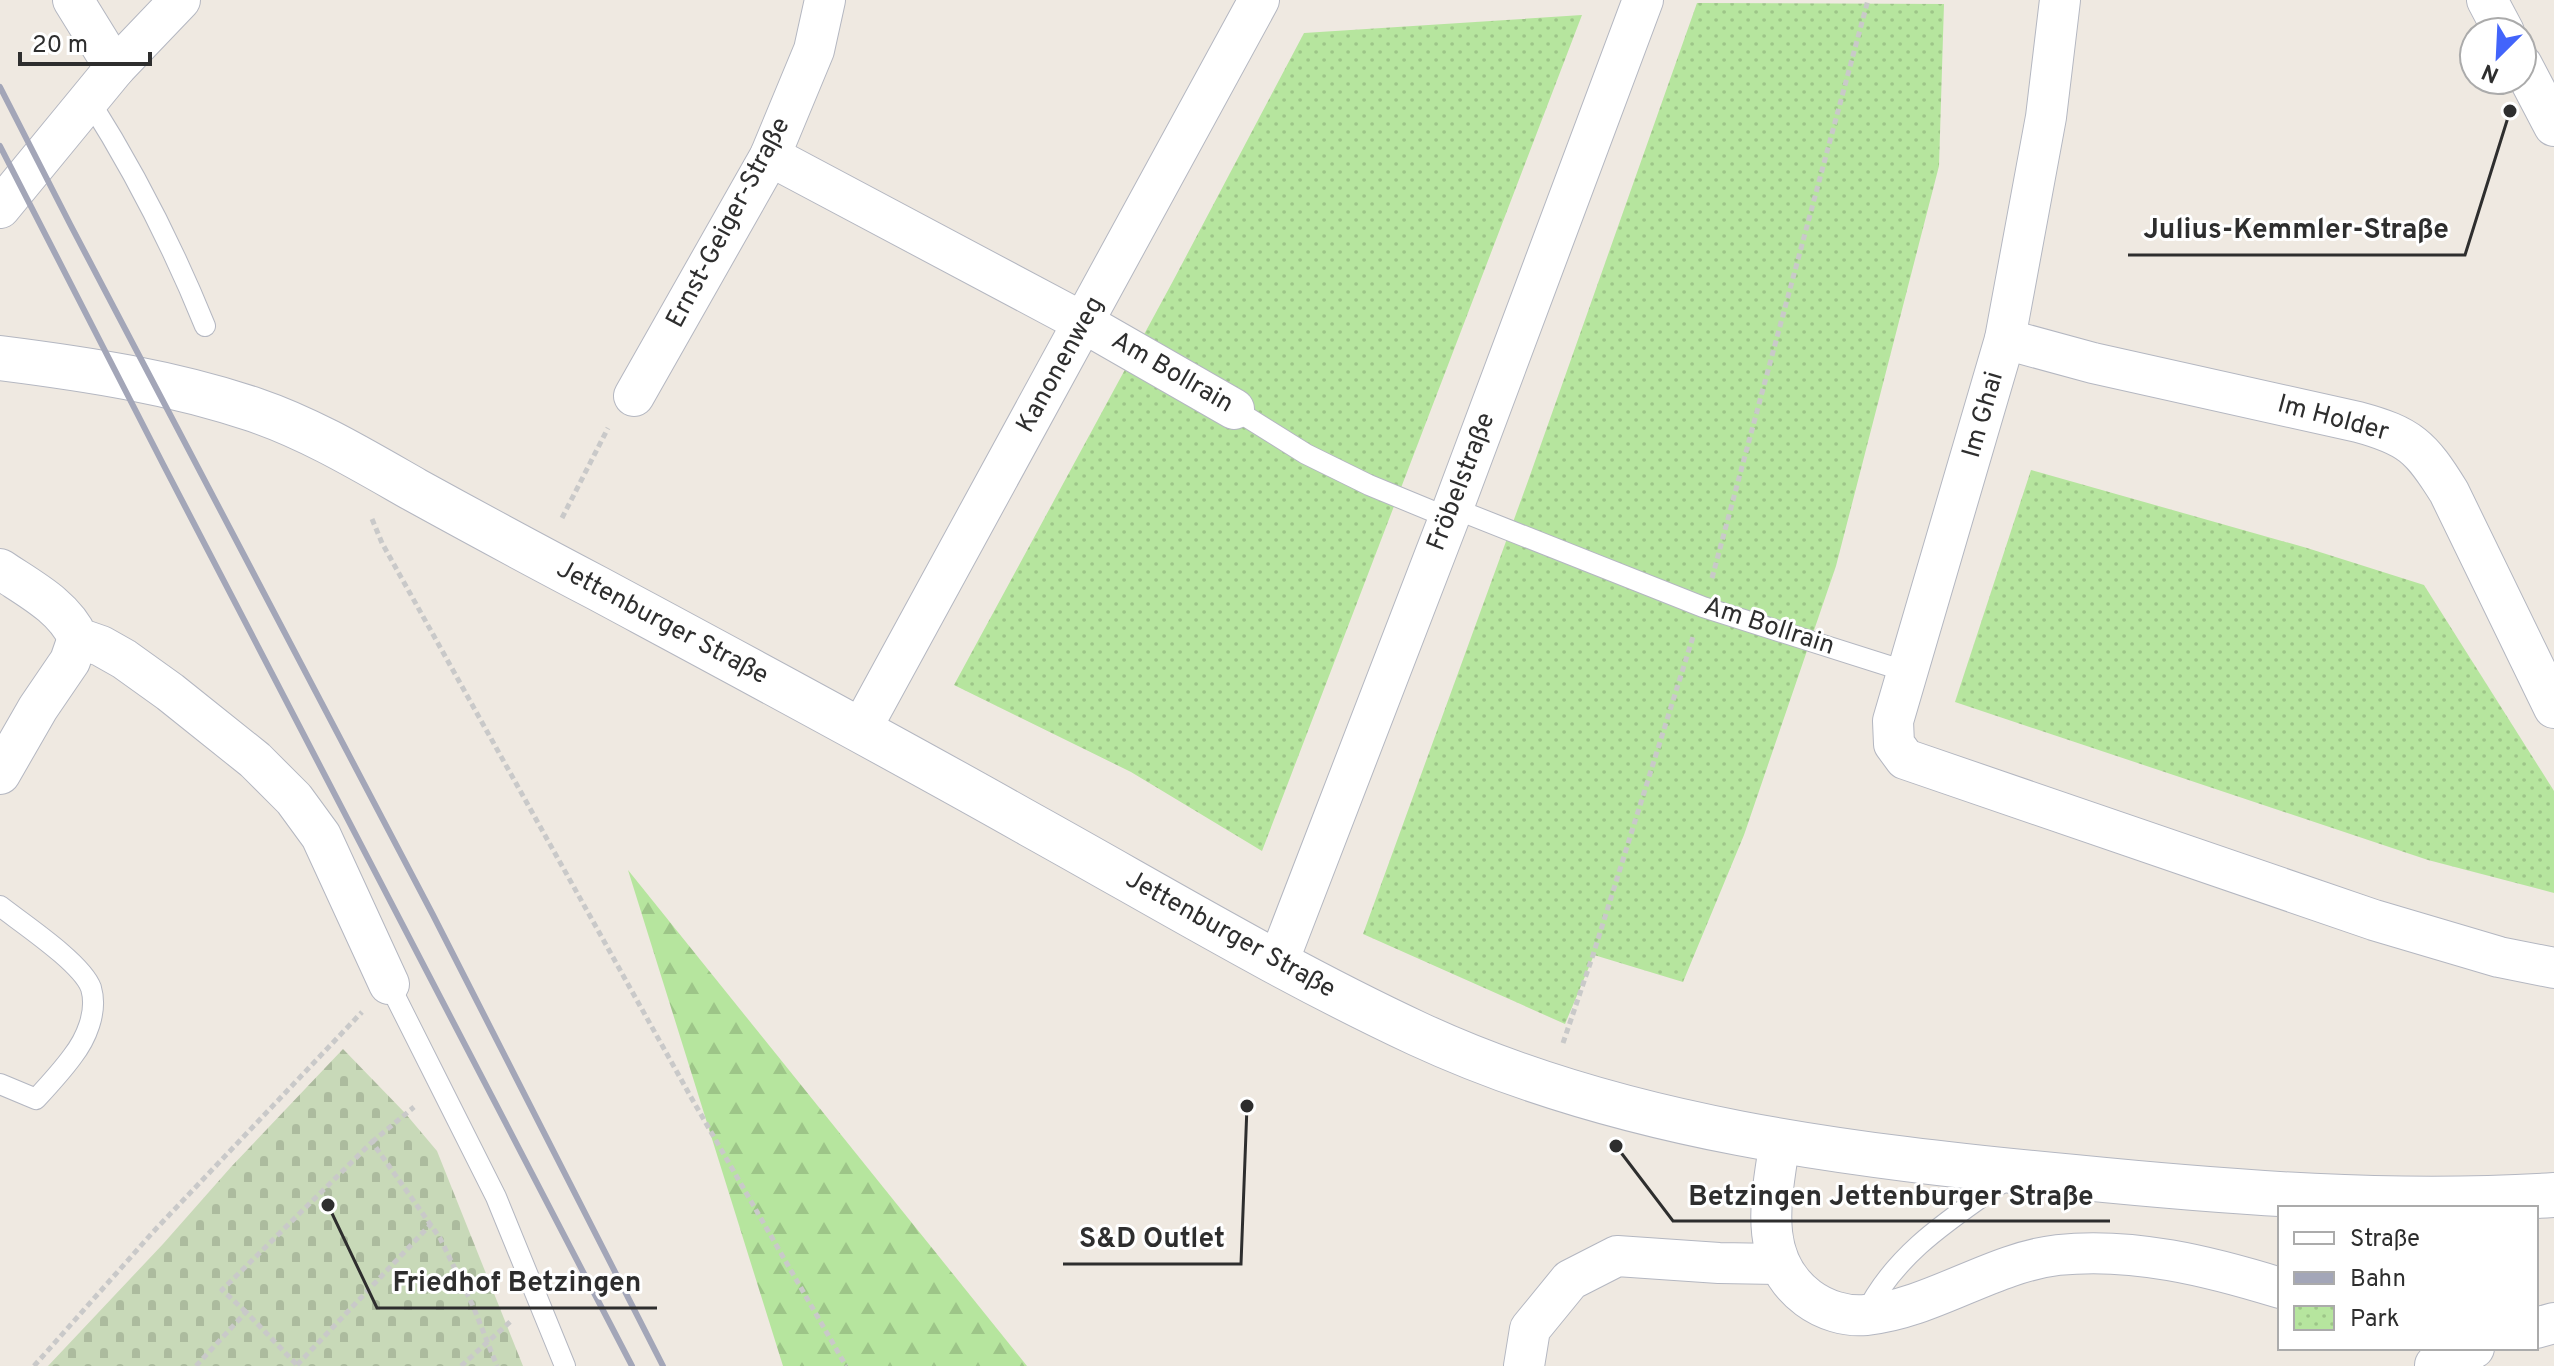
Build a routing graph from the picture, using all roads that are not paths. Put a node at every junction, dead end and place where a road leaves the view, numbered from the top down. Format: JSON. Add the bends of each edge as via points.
{"nodes":[{"id":1,"x":73,"y":0,"type":"edge"},
{"id":2,"x":180,"y":0,"type":"edge"},
{"id":3,"x":825,"y":0,"type":"edge"},
{"id":4,"x":1259,"y":0,"type":"edge"},
{"id":5,"x":1643,"y":0,"type":"edge"},
{"id":6,"x":2060,"y":0,"type":"edge"},
{"id":7,"x":115,"y":68,"type":"junction"},
{"id":8,"x":2538,"y":96,"type":"edge"},
{"id":9,"x":89,"y":100,"type":"junction"},
{"id":10,"x":2554,"y":126,"type":"edge"},
{"id":11,"x":770,"y":156,"type":"junction"},
{"id":12,"x":0,"y":208,"type":"edge"},
{"id":13,"x":1084,"y":323,"type":"junction"},
{"id":14,"x":205,"y":326,"type":"dead end"},
{"id":15,"x":2005,"y":339,"type":"junction"},
{"id":16,"x":0,"y":358,"type":"edge"},
{"id":17,"x":634,"y":396,"type":"road end"},
{"id":18,"x":1234,"y":409,"type":"joint"},
{"id":19,"x":1451,"y":513,"type":"junction"},
{"id":20,"x":0,"y":569,"type":"edge"},
{"id":21,"x":78,"y":638,"type":"junction"},
{"id":22,"x":1908,"y":672,"type":"junction"},
{"id":23,"x":2554,"y":708,"type":"edge"},
{"id":24,"x":861,"y":729,"type":"junction"},
{"id":25,"x":0,"y":774,"type":"edge"},
{"id":26,"x":0,"y":906,"type":"edge"},
{"id":27,"x":1278,"y":962,"type":"junction"},
{"id":28,"x":2554,"y":968,"type":"edge"},
{"id":29,"x":389,"y":984,"type":"joint"},
{"id":30,"x":0,"y":1084,"type":"edge"},
{"id":31,"x":1780,"y":1140,"type":"junction"},
{"id":32,"x":2017,"y":1172,"type":"junction"},
{"id":33,"x":2554,"y":1195,"type":"edge"},
{"id":34,"x":1778,"y":1264,"type":"junction"},
{"id":35,"x":2278,"y":1287,"type":"edge"},
{"id":36,"x":1865,"y":1315,"type":"junction"},
{"id":37,"x":2467,"y":1350,"type":"edge"},
{"id":38,"x":2429,"y":1361,"type":"edge"},
{"id":39,"x":565,"y":1366,"type":"edge"},
{"id":40,"x":1524,"y":1366,"type":"edge"}],
"edges":[{"from":1,"to":7,"type":"street"},
{"from":2,"to":7,"type":"street"},
{"from":3,"to":11,"type":"street","name":"Ernst-Geiger-Straße","via":[[814,50]]},
{"from":4,"to":13,"type":"street","name":"Kanonenweg"},
{"from":5,"to":19,"type":"street","name":"Fröbelstraße"},
{"from":6,"to":15,"type":"street","name":"Im Ghai","via":[[2046,117]]},
{"from":7,"to":9,"type":"street"},
{"from":8,"to":10,"type":"street"},
{"from":9,"to":12,"type":"street"},
{"from":9,"to":14,"type":"lane","via":[[164,234]]},
{"from":11,"to":13,"type":"street","name":"Am Bollrain"},
{"from":11,"to":17,"type":"street","name":"Ernst-Geiger-Straße"},
{"from":13,"to":18,"type":"street","name":"Am Bollrain"},
{"from":13,"to":24,"type":"street","name":"Kanonenweg"},
{"from":15,"to":22,"type":"street","name":"Im Ghai"},
{"from":15,"to":23,"type":"street","name":"Im Holder","via":[[2358,422],[2405,439],[2428,459],[2449,492]]},
{"from":16,"to":24,"type":"street","name":"Jettenburger Straße","via":[[137,378],[263,412],[351,454]]},
{"from":18,"to":19,"type":"lane","name":"Am Bollrain","via":[[1369,485]]},
{"from":19,"to":22,"type":"lane","name":"Am Bollrain","via":[[1703,607]]},
{"from":19,"to":27,"type":"street","name":"Fröbelstraße"},
{"from":20,"to":21,"type":"street","via":[[63,614]]},
{"from":21,"to":25,"type":"street","via":[[70,661]]},
{"from":21,"to":29,"type":"street","via":[[124,659],[170,692],[255,760],[294,799],[321,836]]},
{"from":22,"to":28,"type":"street","name":"Im Ghai","via":[[1893,721],[1894,744],[1905,759],[2374,920]]},
{"from":24,"to":27,"type":"street","name":"Jettenburger Straße"},
{"from":26,"to":30,"type":"lane","via":[[83,974],[93,1006],[89,1029],[73,1056],[36,1099]]},
{"from":27,"to":31,"type":"street","name":"Jettenburger Straße","via":[[1486,1062],[1680,1122]]},
{"from":29,"to":39,"type":"lane","via":[[496,1197]]},
{"from":31,"to":32,"type":"street","name":"Jettenburger Straße"},
{"from":31,"to":34,"type":"street","via":[[1771,1232]]},
{"from":32,"to":33,"type":"street","name":"Jettenburger Straße","via":[[2296,1196],[2443,1200]]},
{"from":32,"to":36,"type":"lane","via":[[1908,1255],[1876,1291]]},
{"from":34,"to":36,"type":"street","via":[[1795,1288],[1817,1304]]},
{"from":34,"to":40,"type":"street","via":[[1617,1256],[1570,1280],[1530,1329]]},
{"from":35,"to":36,"type":"street","via":[[2205,1267],[2092,1252],[2017,1265]]},
{"from":37,"to":38,"type":"street"}]}
